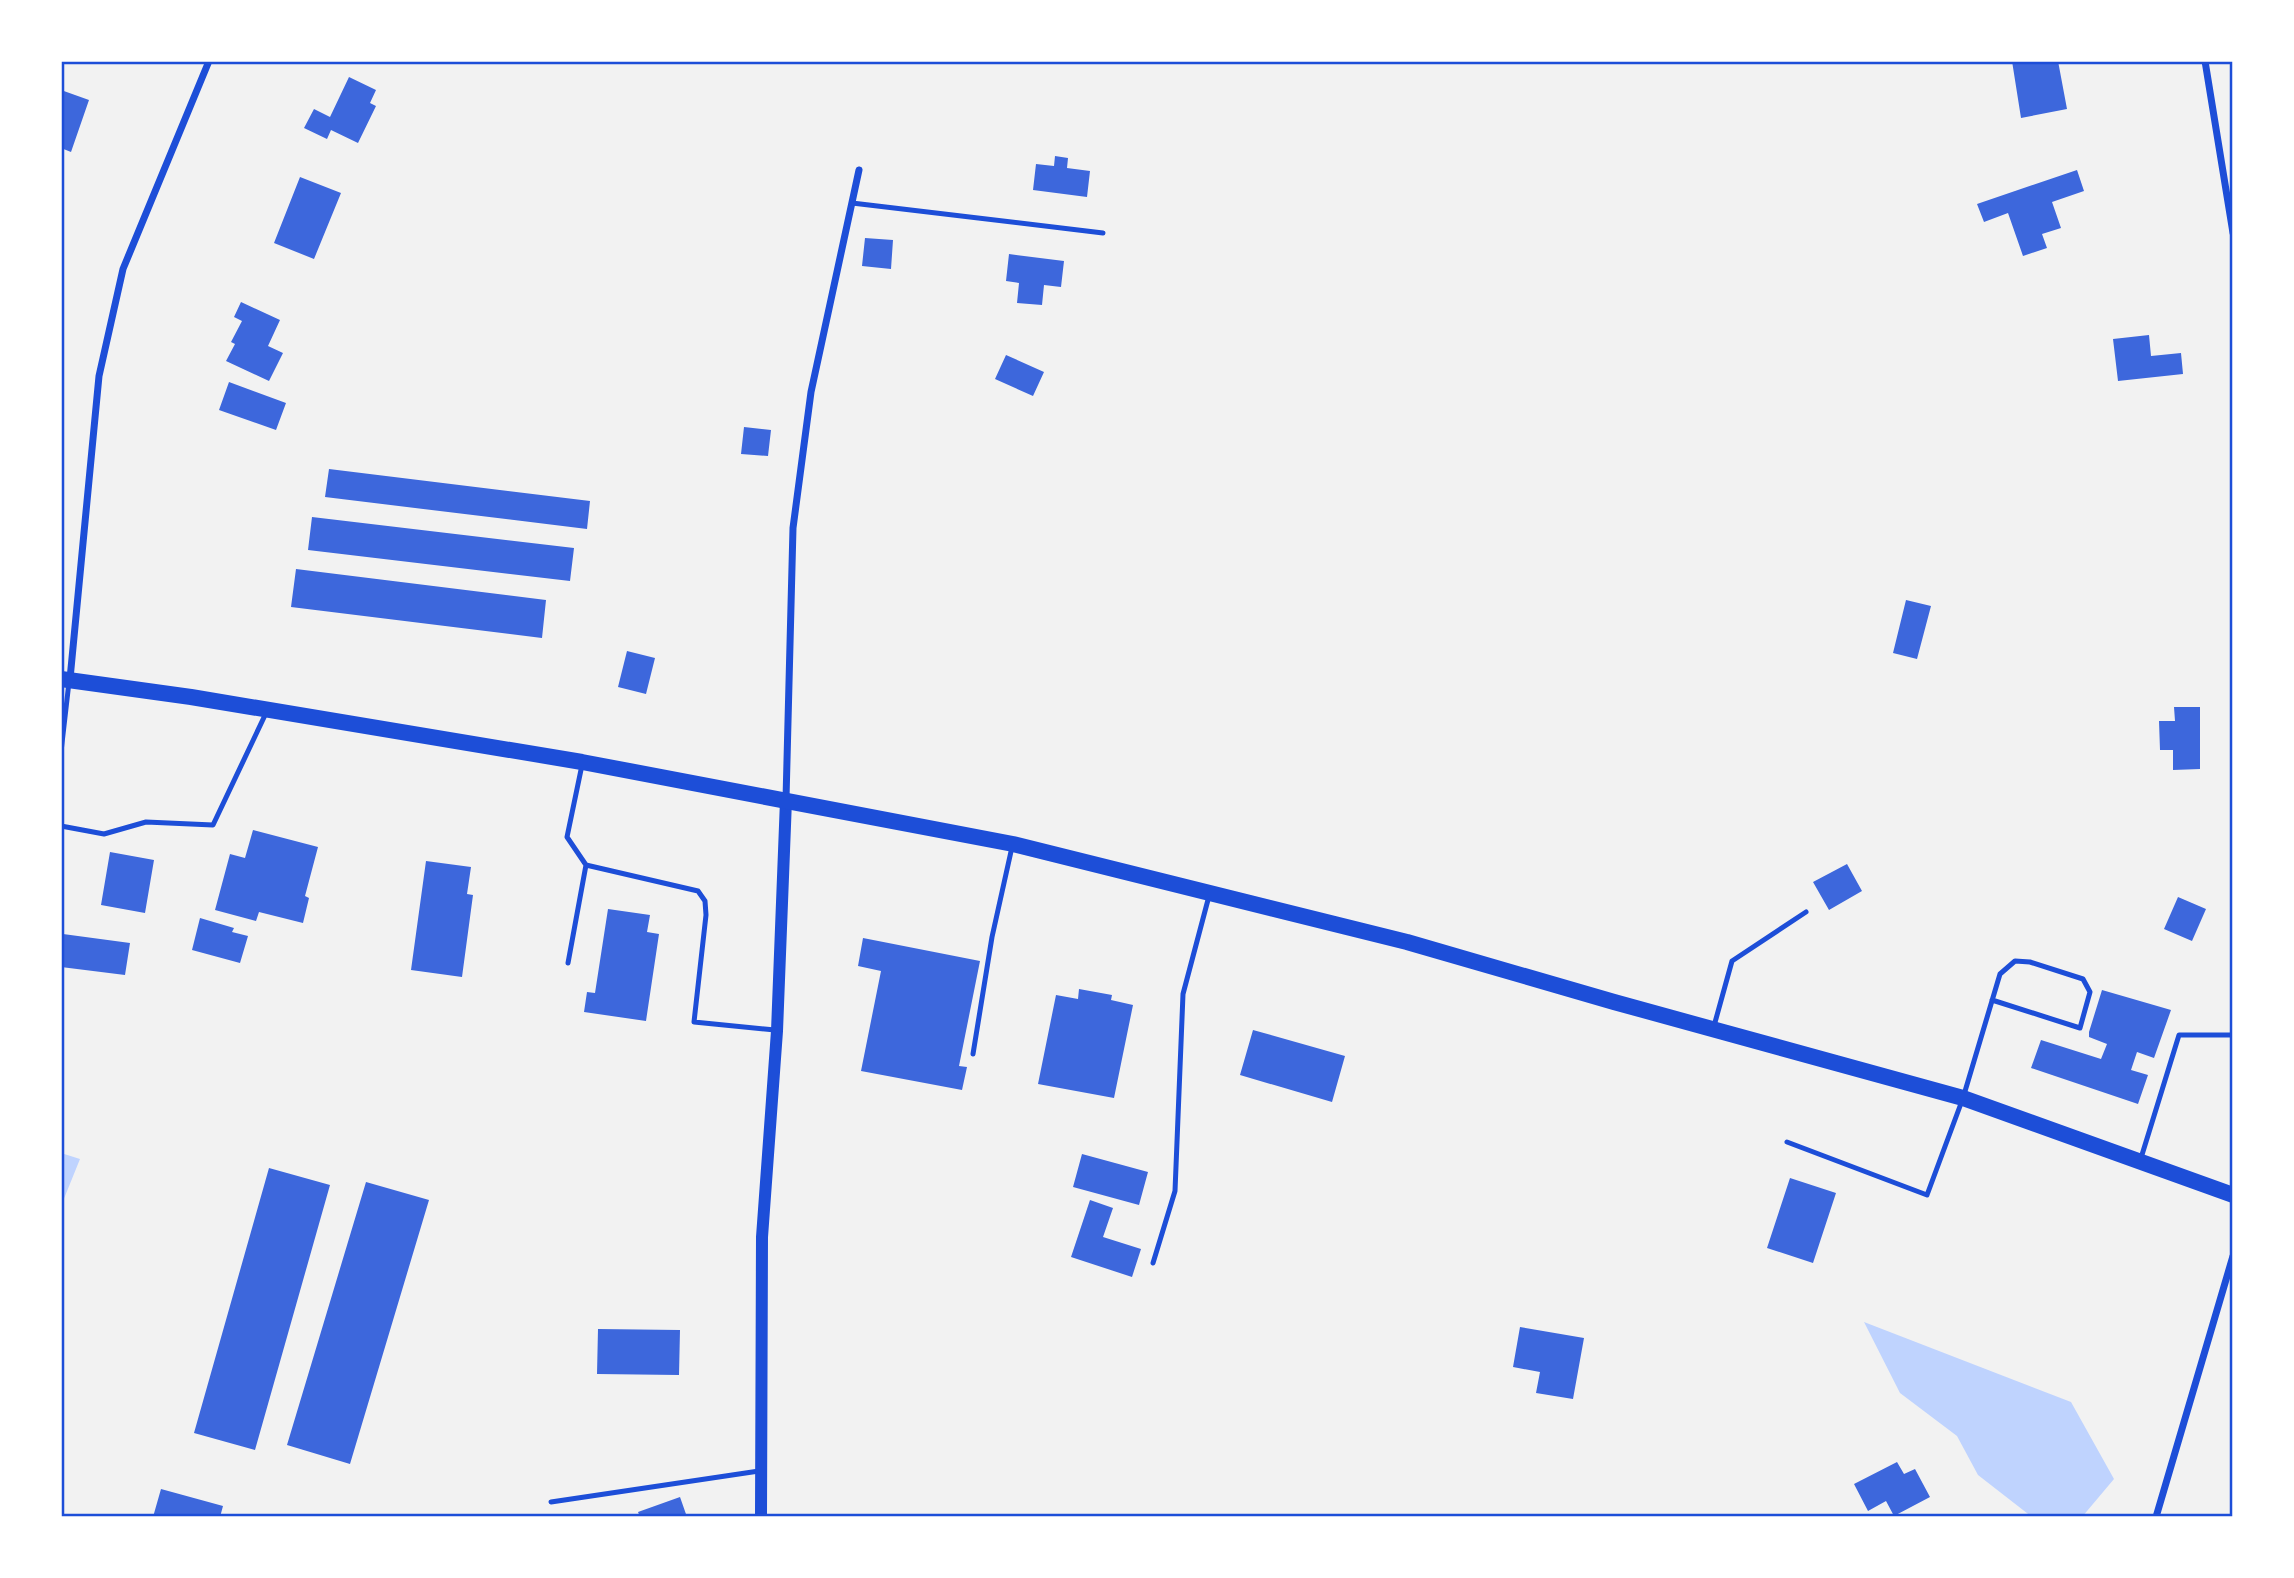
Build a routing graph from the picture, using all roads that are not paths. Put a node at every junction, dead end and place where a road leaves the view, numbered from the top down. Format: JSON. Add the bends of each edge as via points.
{"nodes":[{"id":1,"x":209,"y":61,"type":"edge"},
{"id":2,"x":2205,"y":61,"type":"edge"},
{"id":3,"x":859,"y":170,"type":"dead end"},
{"id":4,"x":852,"y":203,"type":"junction"},
{"id":5,"x":1103,"y":233,"type":"dead end"},
{"id":6,"x":2233,"y":233,"type":"edge"},
{"id":7,"x":65,"y":679,"type":"edge"},
{"id":8,"x":267,"y":710,"type":"junction"},
{"id":9,"x":61,"y":752,"type":"edge"},
{"id":10,"x":582,"y":762,"type":"junction"},
{"id":11,"x":786,"y":800,"type":"junction"},
{"id":12,"x":61,"y":826,"type":"edge"},
{"id":13,"x":1013,"y":844,"type":"junction"},
{"id":14,"x":586,"y":865,"type":"junction"},
{"id":15,"x":1210,"y":893,"type":"junction"},
{"id":16,"x":1806,"y":912,"type":"dead end"},
{"id":17,"x":568,"y":963,"type":"dead end"},
{"id":18,"x":1992,"y":1000,"type":"junction"},
{"id":19,"x":1713,"y":1029,"type":"junction"},
{"id":20,"x":778,"y":1031,"type":"junction"},
{"id":21,"x":2233,"y":1035,"type":"edge"},
{"id":22,"x":973,"y":1054,"type":"dead end"},
{"id":23,"x":1963,"y":1098,"type":"junction"},
{"id":24,"x":1787,"y":1142,"type":"dead end"},
{"id":25,"x":2140,"y":1161,"type":"junction"},
{"id":26,"x":2233,"y":1195,"type":"edge"},
{"id":27,"x":2233,"y":1256,"type":"edge"},
{"id":28,"x":1153,"y":1263,"type":"dead end"},
{"id":29,"x":761,"y":1471,"type":"junction"},
{"id":30,"x":551,"y":1502,"type":"dead end"},
{"id":31,"x":761,"y":1517,"type":"edge"},
{"id":32,"x":2156,"y":1517,"type":"edge"}],
"edges":[{"from":1,"to":7,"type":"street","via":[[123,269],[99,376]]},
{"from":2,"to":6,"type":"street"},
{"from":3,"to":4,"type":"street"},
{"from":4,"to":5,"type":"lane"},
{"from":4,"to":11,"type":"street","via":[[811,392],[793,528]]},
{"from":7,"to":8,"type":"main road"},
{"from":7,"to":9,"type":"lane"},
{"from":8,"to":10,"type":"main road"},
{"from":8,"to":12,"type":"lane","via":[[213,825],[146,822],[104,834]]},
{"from":10,"to":11,"type":"main road"},
{"from":10,"to":14,"type":"lane","via":[[567,837]]},
{"from":11,"to":13,"type":"main road"},
{"from":11,"to":20,"type":"street"},
{"from":13,"to":15,"type":"main road"},
{"from":13,"to":22,"type":"lane"},
{"from":14,"to":17,"type":"lane"},
{"from":14,"to":20,"type":"lane","via":[[698,891],[706,915],[694,1021]]},
{"from":15,"to":19,"type":"main road","via":[[1407,942]]},
{"from":15,"to":28,"type":"lane","via":[[1183,994],[1175,1191]]},
{"from":16,"to":19,"type":"lane","via":[[1732,961]]},
{"from":18,"to":18,"type":"lane","via":[[2000,974],[2015,961],[2083,979],[2090,992],[2080,1028]]},
{"from":18,"to":23,"type":"lane"},
{"from":19,"to":23,"type":"main road"},
{"from":20,"to":29,"type":"street","via":[[762,1237]]},
{"from":21,"to":25,"type":"lane","via":[[2179,1035]]},
{"from":23,"to":24,"type":"lane","via":[[1927,1195]]},
{"from":23,"to":25,"type":"main road"},
{"from":25,"to":26,"type":"main road"},
{"from":27,"to":32,"type":"street"},
{"from":29,"to":30,"type":"lane"},
{"from":29,"to":31,"type":"street"}]}
